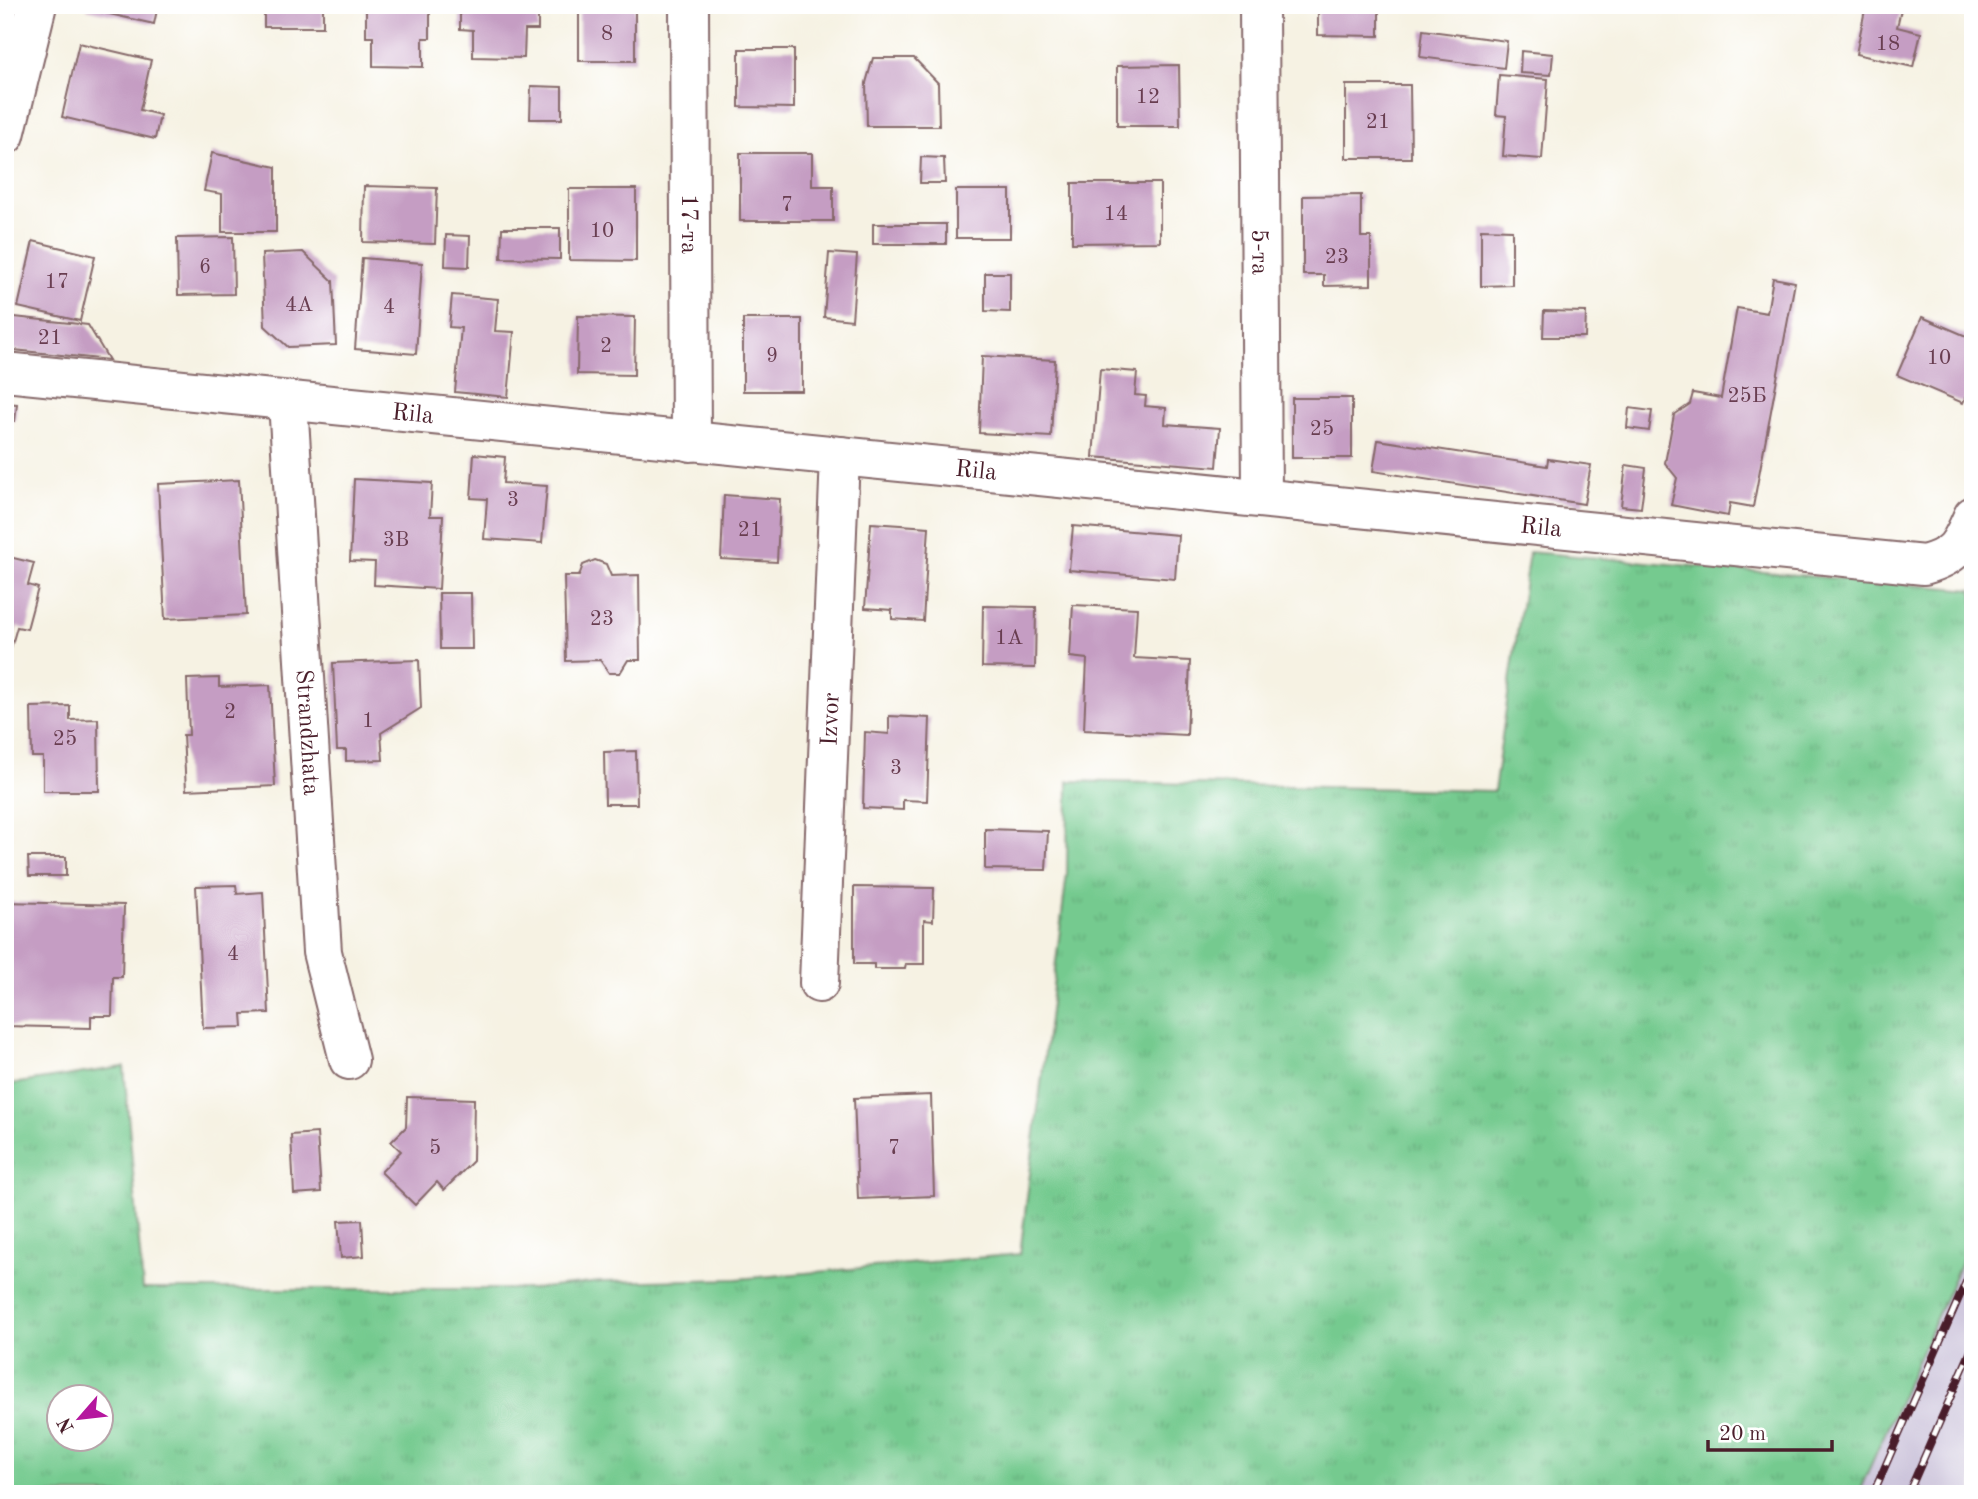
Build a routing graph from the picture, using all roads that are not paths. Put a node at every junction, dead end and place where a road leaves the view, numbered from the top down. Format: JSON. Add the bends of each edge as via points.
{"nodes":[{"id":1,"x":37,"y":5,"type":"edge"},
{"id":2,"x":689,"y":5,"type":"edge"},
{"id":3,"x":1259,"y":5,"type":"edge"},
{"id":4,"x":5,"y":135,"type":"edge"},
{"id":5,"x":5,"y":372,"type":"edge"},
{"id":6,"x":288,"y":402,"type":"junction"},
{"id":7,"x":691,"y":442,"type":"junction"},
{"id":8,"x":840,"y":456,"type":"junction"},
{"id":9,"x":1262,"y":497,"type":"junction"},
{"id":10,"x":1973,"y":516,"type":"edge"},
{"id":11,"x":819,"y":983,"type":"dead end"},
{"id":12,"x":349,"y":1060,"type":"dead end"}],
"edges":[{"from":1,"to":4,"type":"street"},
{"from":2,"to":7,"type":"street","name":"17-та"},
{"from":3,"to":9,"type":"street","name":"5-та"},
{"from":5,"to":6,"type":"street","name":"Rila"},
{"from":6,"to":7,"type":"street","name":"Rila"},
{"from":6,"to":12,"type":"street","name":"Strandzhata","via":[[322,952]]},
{"from":7,"to":8,"type":"street","name":"Rila"},
{"from":8,"to":9,"type":"street","name":"Rila"},
{"from":8,"to":11,"type":"street","name":"Izvor"},
{"from":9,"to":10,"type":"street","name":"Rila","via":[[1924,565],[1948,558]]}]}
